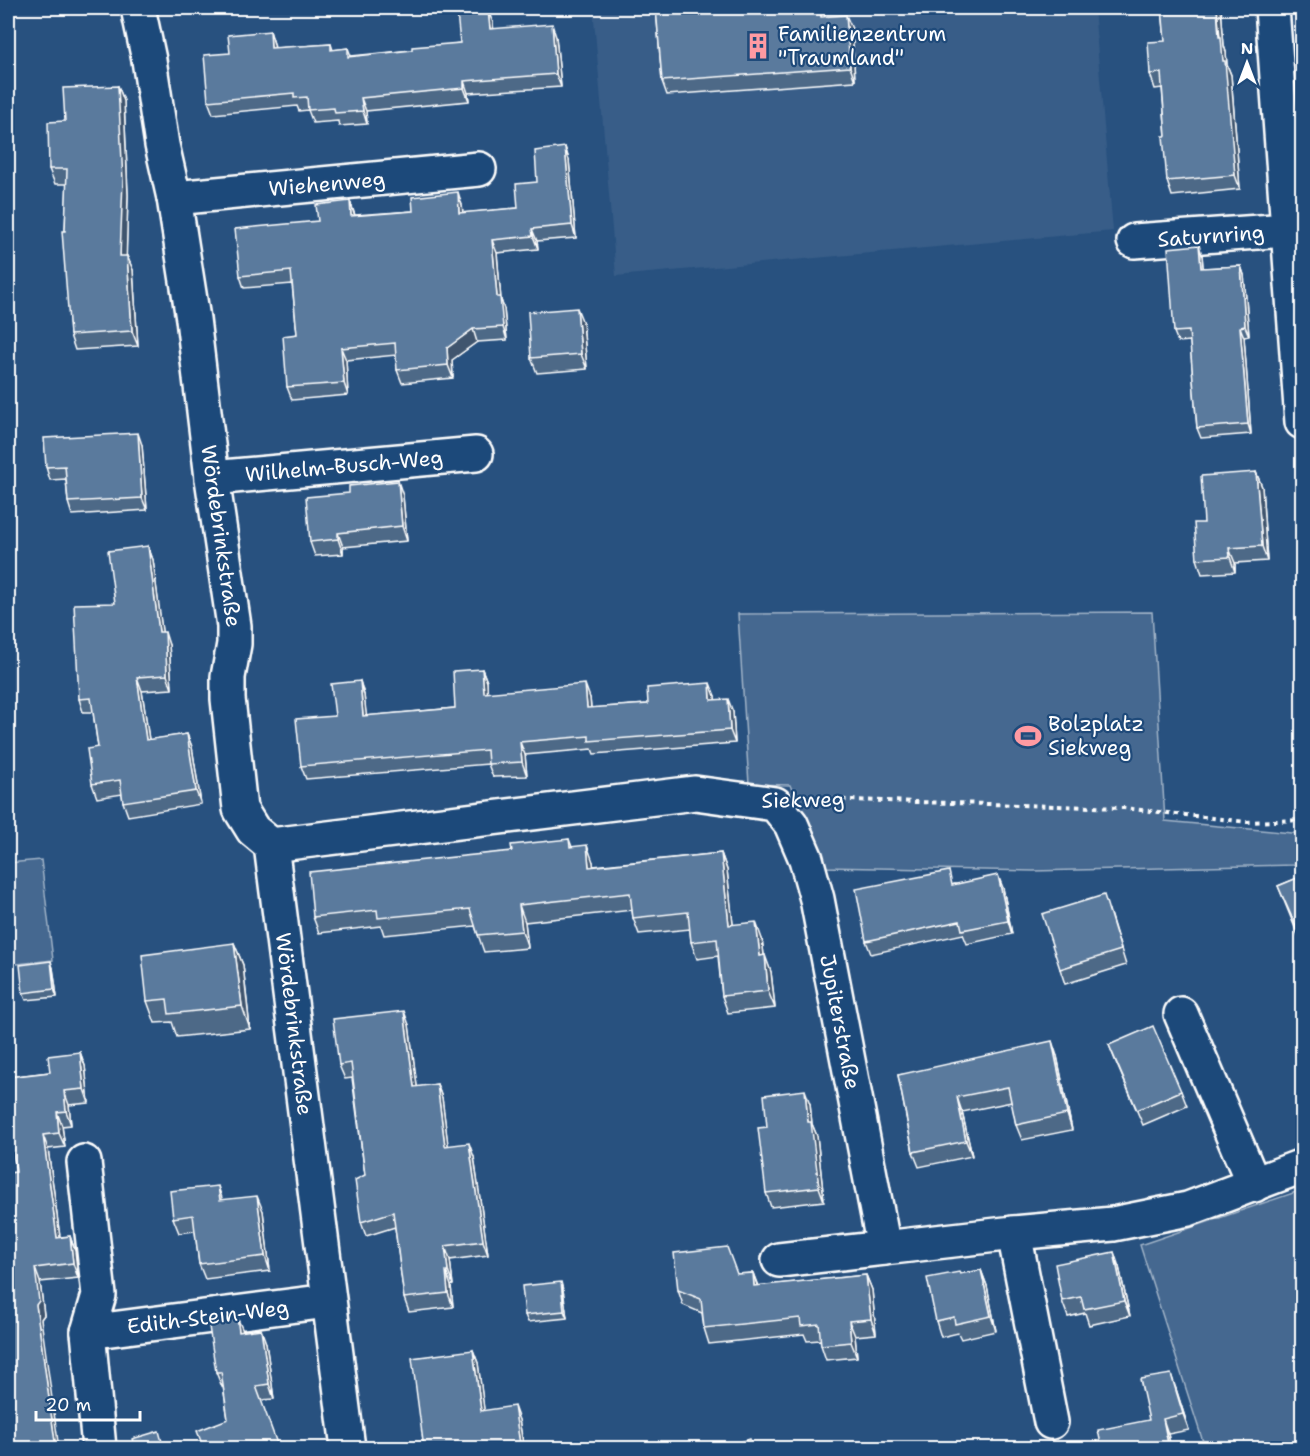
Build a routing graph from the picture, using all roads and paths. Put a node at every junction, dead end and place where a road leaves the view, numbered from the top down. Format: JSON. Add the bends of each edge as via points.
{"nodes":[{"id":1,"x":138,"y":8,"type":"edge"},
{"id":2,"x":1272,"y":8,"type":"edge"},
{"id":3,"x":1290,"y":58,"type":"edge"},
{"id":4,"x":479,"y":169,"type":"dead end"},
{"id":5,"x":174,"y":198,"type":"junction"},
{"id":6,"x":1287,"y":230,"type":"junction"},
{"id":7,"x":1134,"y":242,"type":"dead end"},
{"id":8,"x":1302,"y":422,"type":"edge"},
{"id":9,"x":476,"y":454,"type":"dead end"},
{"id":10,"x":212,"y":478,"type":"junction"},
{"id":11,"x":775,"y":804,"type":"junction"},
{"id":12,"x":1302,"y":820,"type":"edge"},
{"id":13,"x":271,"y":845,"type":"junction"},
{"id":14,"x":1181,"y":1014,"type":"dead end"},
{"id":15,"x":84,"y":1162,"type":"dead end"},
{"id":16,"x":1302,"y":1166,"type":"edge"},
{"id":17,"x":1254,"y":1185,"type":"junction"},
{"id":18,"x":1014,"y":1233,"type":"junction"},
{"id":19,"x":884,"y":1248,"type":"junction"},
{"id":20,"x":779,"y":1260,"type":"dead end"},
{"id":21,"x":328,"y":1301,"type":"junction"},
{"id":22,"x":88,"y":1332,"type":"junction"},
{"id":23,"x":1051,"y":1422,"type":"dead end"},
{"id":24,"x":99,"y":1449,"type":"edge"},
{"id":25,"x":348,"y":1449,"type":"edge"}],
"edges":[{"from":1,"to":5,"type":"street","name":"Wördebrinkstraße"},
{"from":2,"to":3,"type":"street","name":"Saturnring"},
{"from":3,"to":6,"type":"street","name":"Saturnring"},
{"from":4,"to":5,"type":"street","name":"Wiehenweg"},
{"from":5,"to":10,"type":"street","name":"Wördebrinkstraße","via":[[194,320]]},
{"from":6,"to":7,"type":"street","name":"Saturnring"},
{"from":6,"to":8,"type":"street","name":"Saturnring"},
{"from":9,"to":10,"type":"street","name":"Wilhelm-Busch-Weg"},
{"from":10,"to":13,"type":"street","name":"Wördebrinkstraße","via":[[234,626],[228,699],[240,809],[254,830]]},
{"from":11,"to":12,"type":"path","name":"Siekweg","via":[[839,798],[1124,808],[1246,822]]},
{"from":11,"to":13,"type":"street","name":"Siekweg","via":[[695,793]]},
{"from":11,"to":19,"type":"street","name":"Jupiterstraße","via":[[792,824],[817,899]]},
{"from":13,"to":21,"type":"street","name":"Wördebrinkstraße"},
{"from":14,"to":17,"type":"street"},
{"from":15,"to":22,"type":"street","name":"Edith-Stein-Weg","via":[[99,1295]]},
{"from":16,"to":17,"type":"street"},
{"from":17,"to":18,"type":"street","via":[[1188,1209],[1134,1220]]},
{"from":18,"to":19,"type":"street"},
{"from":18,"to":23,"type":"street"},
{"from":19,"to":20,"type":"street"},
{"from":21,"to":22,"type":"street","name":"Edith-Stein-Weg"},
{"from":21,"to":25,"type":"street","name":"Wördebrinkstraße"},
{"from":22,"to":24,"type":"street","name":"Edith-Stein-Weg"}]}
